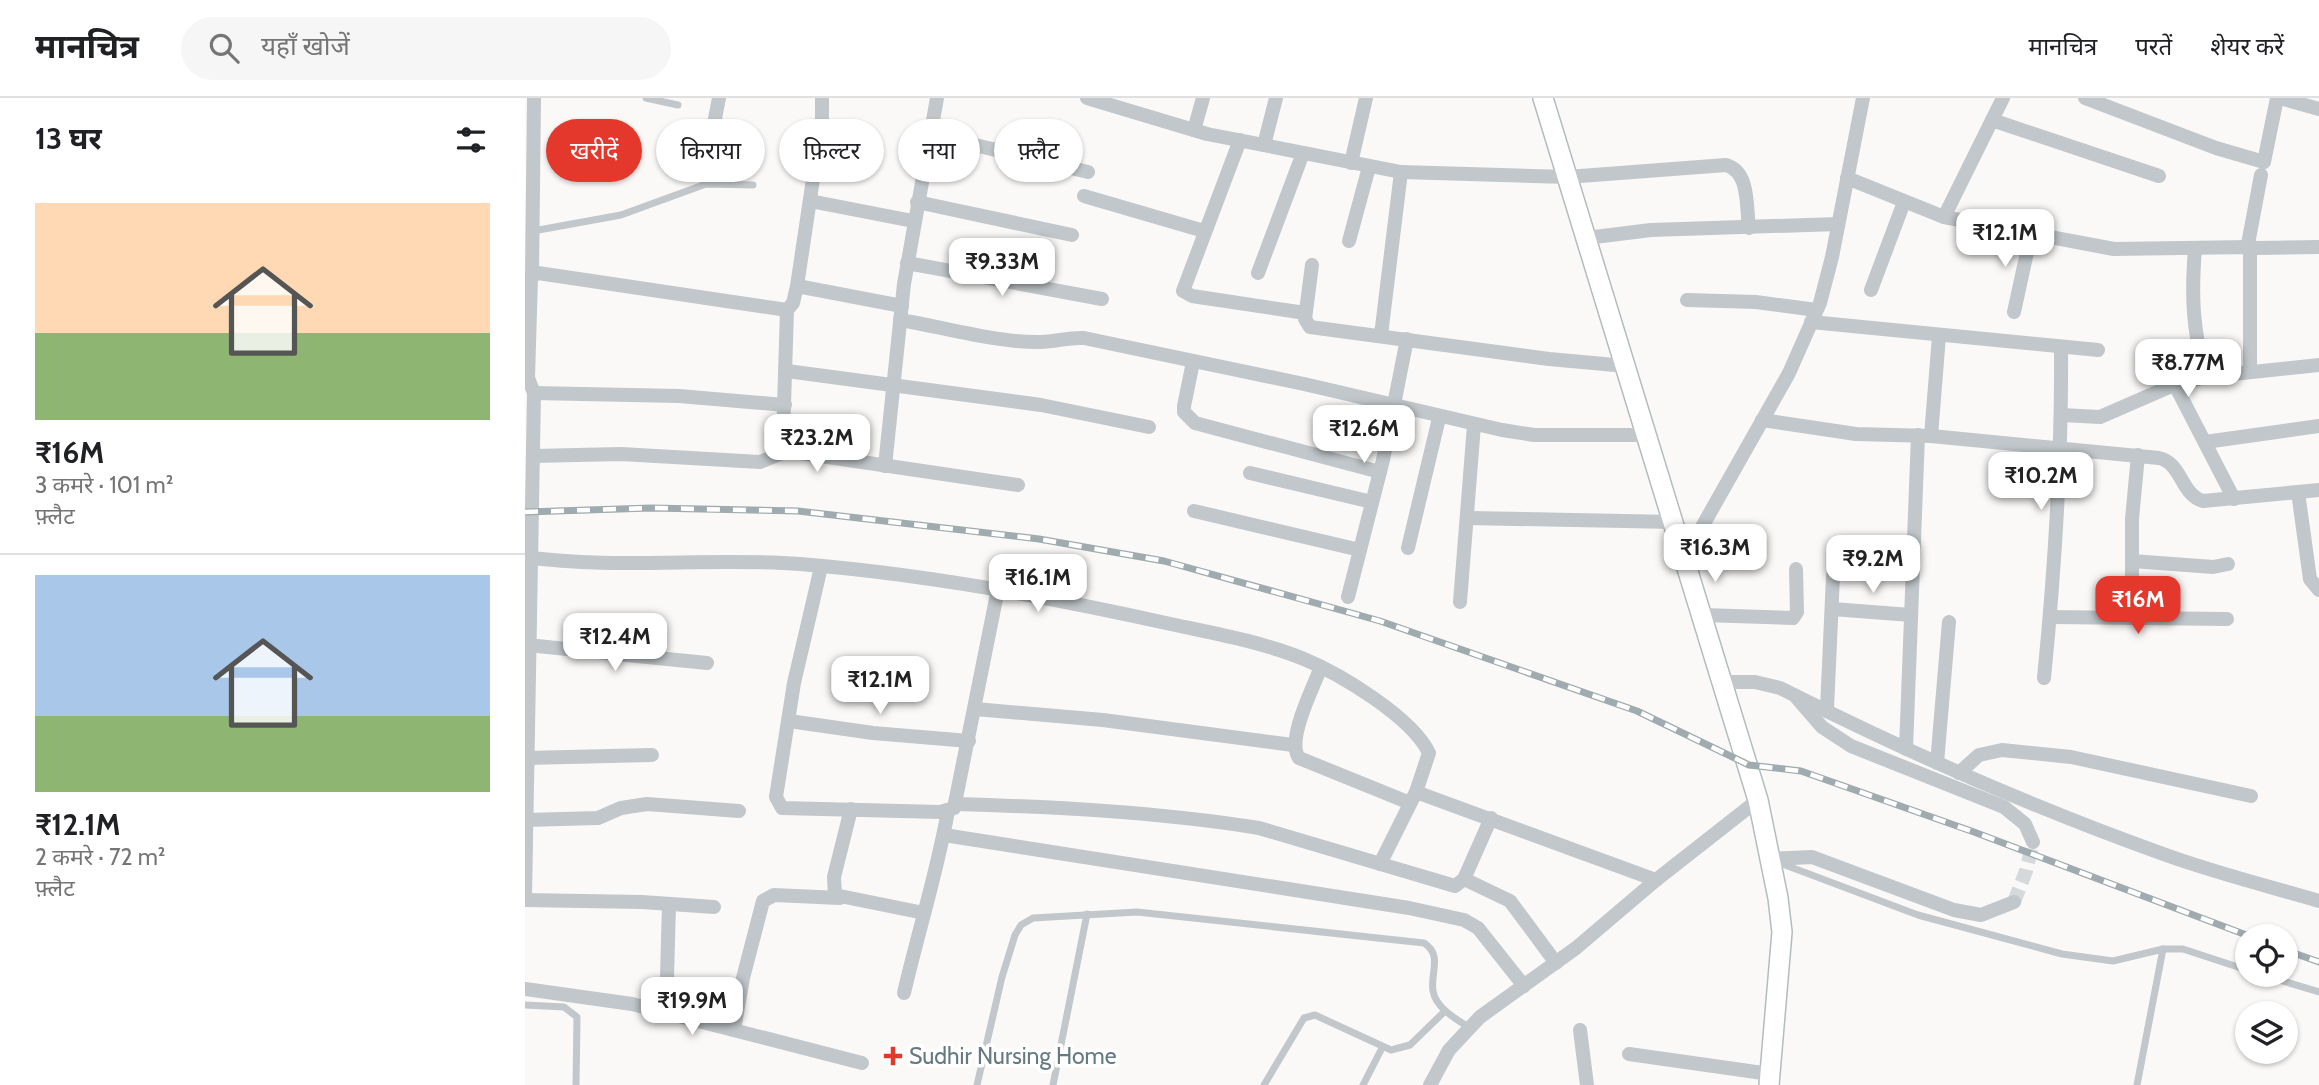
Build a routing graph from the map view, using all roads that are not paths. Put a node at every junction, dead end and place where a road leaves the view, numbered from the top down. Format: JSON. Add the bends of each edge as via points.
{"nodes":[{"id":1,"x":534,"y":98,"type":"edge"},
{"id":2,"x":646,"y":98,"type":"edge"},
{"id":3,"x":719,"y":98,"type":"edge"},
{"id":4,"x":822,"y":98,"type":"edge"},
{"id":5,"x":937,"y":98,"type":"edge"},
{"id":6,"x":1087,"y":98,"type":"edge"},
{"id":7,"x":1203,"y":98,"type":"edge"},
{"id":8,"x":1276,"y":98,"type":"edge"},
{"id":9,"x":1366,"y":98,"type":"edge"},
{"id":10,"x":1543,"y":98,"type":"edge"},
{"id":11,"x":1863,"y":98,"type":"edge"},
{"id":12,"x":2003,"y":98,"type":"edge"},
{"id":13,"x":2085,"y":98,"type":"edge"},
{"id":14,"x":2278,"y":98,"type":"edge"},
{"id":15,"x":2312,"y":104,"type":"edge"},
{"id":16,"x":678,"y":105,"type":"dead end"},
{"id":17,"x":715,"y":119,"type":"edge"},
{"id":18,"x":932,"y":119,"type":"edge"},
{"id":19,"x":1992,"y":120,"type":"junction"},
{"id":20,"x":1194,"y":130,"type":"junction"},
{"id":21,"x":1240,"y":140,"type":"junction"},
{"id":22,"x":1264,"y":145,"type":"junction"},
{"id":23,"x":980,"y":146,"type":"edge"},
{"id":24,"x":1303,"y":153,"type":"junction"},
{"id":25,"x":1351,"y":163,"type":"junction"},
{"id":26,"x":1369,"y":167,"type":"junction"},
{"id":27,"x":1088,"y":172,"type":"dead end"},
{"id":28,"x":1401,"y":172,"type":"junction"},
{"id":29,"x":2261,"y":176,"type":"dead end"},
{"id":30,"x":1567,"y":177,"type":"junction"},
{"id":31,"x":1847,"y":177,"type":"junction"},
{"id":32,"x":2159,"y":177,"type":"dead end"},
{"id":33,"x":921,"y":182,"type":"edge"},
{"id":34,"x":753,"y":185,"type":"dead end"},
{"id":35,"x":1084,"y":197,"type":"dead end"},
{"id":36,"x":810,"y":201,"type":"junction"},
{"id":37,"x":917,"y":202,"type":"junction"},
{"id":38,"x":1904,"y":202,"type":"junction"},
{"id":39,"x":1944,"y":217,"type":"junction"},
{"id":40,"x":913,"y":222,"type":"junction"},
{"id":41,"x":1838,"y":224,"type":"junction"},
{"id":42,"x":1749,"y":228,"type":"junction"},
{"id":43,"x":533,"y":231,"type":"junction"},
{"id":44,"x":1204,"y":231,"type":"junction"},
{"id":45,"x":2031,"y":234,"type":"junction"},
{"id":46,"x":1072,"y":235,"type":"dead end"},
{"id":47,"x":1586,"y":238,"type":"junction"},
{"id":48,"x":1349,"y":241,"type":"dead end"},
{"id":49,"x":2250,"y":247,"type":"junction"},
{"id":50,"x":2319,"y":247,"type":"edge"},
{"id":51,"x":2195,"y":248,"type":"junction"},
{"id":52,"x":907,"y":263,"type":"junction"},
{"id":53,"x":1312,"y":265,"type":"dead end"},
{"id":54,"x":1258,"y":273,"type":"dead end"},
{"id":55,"x":531,"y":276,"type":"junction"},
{"id":56,"x":797,"y":286,"type":"junction"},
{"id":57,"x":1871,"y":290,"type":"dead end"},
{"id":58,"x":1103,"y":299,"type":"dead end"},
{"id":59,"x":1686,"y":300,"type":"dead end"},
{"id":60,"x":787,"y":310,"type":"junction"},
{"id":61,"x":2014,"y":312,"type":"dead end"},
{"id":62,"x":901,"y":313,"type":"junction"},
{"id":63,"x":1305,"y":313,"type":"junction"},
{"id":64,"x":1814,"y":316,"type":"junction"},
{"id":65,"x":1381,"y":335,"type":"junction"},
{"id":66,"x":1938,"y":336,"type":"junction"},
{"id":67,"x":1407,"y":340,"type":"junction"},
{"id":68,"x":2061,"y":347,"type":"junction"},
{"id":69,"x":2098,"y":350,"type":"dead end"},
{"id":70,"x":1193,"y":362,"type":"junction"},
{"id":71,"x":2319,"y":365,"type":"edge"},
{"id":72,"x":1626,"y":366,"type":"junction"},
{"id":73,"x":786,"y":371,"type":"junction"},
{"id":74,"x":2250,"y":372,"type":"junction"},
{"id":75,"x":2205,"y":377,"type":"junction"},
{"id":76,"x":893,"y":384,"type":"junction"},
{"id":77,"x":2175,"y":385,"type":"junction"},
{"id":78,"x":534,"y":393,"type":"junction"},
{"id":79,"x":785,"y":405,"type":"junction"},
{"id":80,"x":1393,"y":407,"type":"junction"},
{"id":81,"x":2062,"y":415,"type":"junction"},
{"id":82,"x":1439,"y":418,"type":"junction"},
{"id":83,"x":1762,"y":420,"type":"junction"},
{"id":84,"x":1474,"y":425,"type":"junction"},
{"id":85,"x":2319,"y":426,"type":"edge"},
{"id":86,"x":1149,"y":427,"type":"dead end"},
{"id":87,"x":1648,"y":435,"type":"junction"},
{"id":88,"x":1924,"y":435,"type":"junction"},
{"id":89,"x":2205,"y":442,"type":"junction"},
{"id":90,"x":2062,"y":447,"type":"junction"},
{"id":91,"x":787,"y":451,"type":"junction"},
{"id":92,"x":2138,"y":455,"type":"junction"},
{"id":93,"x":533,"y":456,"type":"junction"},
{"id":94,"x":884,"y":466,"type":"junction"},
{"id":95,"x":1380,"y":472,"type":"junction"},
{"id":96,"x":1250,"y":473,"type":"dead end"},
{"id":97,"x":1018,"y":485,"type":"dead end"},
{"id":98,"x":2319,"y":490,"type":"edge"},
{"id":99,"x":2298,"y":492,"type":"junction"},
{"id":100,"x":2234,"y":499,"type":"junction"},
{"id":101,"x":1372,"y":502,"type":"junction"},
{"id":102,"x":1194,"y":511,"type":"dead end"},
{"id":103,"x":1468,"y":518,"type":"junction"},
{"id":104,"x":1674,"y":522,"type":"junction"},
{"id":105,"x":1408,"y":548,"type":"dead end"},
{"id":106,"x":1360,"y":550,"type":"junction"},
{"id":107,"x":527,"y":557,"type":"edge"},
{"id":108,"x":1685,"y":557,"type":"junction"},
{"id":109,"x":2132,"y":561,"type":"junction"},
{"id":110,"x":2228,"y":564,"type":"dead end"},
{"id":111,"x":821,"y":566,"type":"junction"},
{"id":112,"x":1796,"y":569,"type":"dead end"},
{"id":113,"x":1832,"y":576,"type":"dead end"},
{"id":114,"x":998,"y":589,"type":"junction"},
{"id":115,"x":2319,"y":590,"type":"edge"},
{"id":116,"x":1348,"y":597,"type":"dead end"},
{"id":117,"x":1460,"y":602,"type":"dead end"},
{"id":118,"x":1832,"y":609,"type":"junction"},
{"id":119,"x":1703,"y":615,"type":"junction"},
{"id":120,"x":1911,"y":615,"type":"junction"},
{"id":121,"x":2050,"y":617,"type":"junction"},
{"id":122,"x":2132,"y":618,"type":"junction"},
{"id":123,"x":2227,"y":619,"type":"dead end"},
{"id":124,"x":1949,"y":622,"type":"dead end"},
{"id":125,"x":527,"y":645,"type":"junction"},
{"id":126,"x":707,"y":663,"type":"dead end"},
{"id":127,"x":1321,"y":667,"type":"junction"},
{"id":128,"x":2044,"y":678,"type":"dead end"},
{"id":129,"x":1724,"y":682,"type":"junction"},
{"id":130,"x":1795,"y":695,"type":"junction"},
{"id":131,"x":975,"y":709,"type":"junction"},
{"id":132,"x":1827,"y":709,"type":"junction"},
{"id":133,"x":789,"y":721,"type":"junction"},
{"id":134,"x":969,"y":741,"type":"junction"},
{"id":135,"x":1293,"y":745,"type":"junction"},
{"id":136,"x":1906,"y":748,"type":"junction"},
{"id":137,"x":652,"y":755,"type":"dead end"},
{"id":138,"x":526,"y":758,"type":"edge"},
{"id":139,"x":1937,"y":763,"type":"junction"},
{"id":140,"x":1959,"y":773,"type":"junction"},
{"id":141,"x":2251,"y":796,"type":"dead end"},
{"id":142,"x":1413,"y":798,"type":"junction"},
{"id":143,"x":1758,"y":800,"type":"junction"},
{"id":144,"x":851,"y":808,"type":"junction"},
{"id":145,"x":952,"y":808,"type":"junction"},
{"id":146,"x":739,"y":811,"type":"dead end"},
{"id":147,"x":1491,"y":818,"type":"junction"},
{"id":148,"x":526,"y":820,"type":"edge"},
{"id":149,"x":944,"y":835,"type":"junction"},
{"id":150,"x":2033,"y":842,"type":"dead end"},
{"id":151,"x":1770,"y":859,"type":"junction"},
{"id":152,"x":1380,"y":864,"type":"junction"},
{"id":153,"x":1464,"y":879,"type":"junction"},
{"id":154,"x":1656,"y":880,"type":"junction"},
{"id":155,"x":840,"y":898,"type":"junction"},
{"id":156,"x":525,"y":899,"type":"edge"},
{"id":157,"x":2319,"y":901,"type":"edge"},
{"id":158,"x":2014,"y":902,"type":"dead end"},
{"id":159,"x":669,"y":904,"type":"junction"},
{"id":160,"x":714,"y":907,"type":"dead end"},
{"id":161,"x":923,"y":913,"type":"junction"},
{"id":162,"x":1087,"y":914,"type":"junction"},
{"id":163,"x":2163,"y":949,"type":"junction"},
{"id":164,"x":1556,"y":963,"type":"junction"},
{"id":165,"x":2235,"y":966,"type":"edge"},
{"id":166,"x":1524,"y":986,"type":"junction"},
{"id":167,"x":2298,"y":986,"type":"edge"},
{"id":168,"x":525,"y":989,"type":"edge"},
{"id":169,"x":2319,"y":992,"type":"edge"},
{"id":170,"x":904,"y":993,"type":"dead end"},
{"id":171,"x":525,"y":1005,"type":"edge"},
{"id":172,"x":1445,"y":1011,"type":"junction"},
{"id":173,"x":666,"y":1013,"type":"junction"},
{"id":174,"x":1468,"y":1027,"type":"junction"},
{"id":175,"x":734,"y":1030,"type":"junction"},
{"id":176,"x":1580,"y":1030,"type":"dead end"},
{"id":177,"x":1381,"y":1048,"type":"junction"},
{"id":178,"x":1629,"y":1054,"type":"dead end"},
{"id":179,"x":862,"y":1063,"type":"dead end"},
{"id":180,"x":1769,"y":1080,"type":"edge"},
{"id":181,"x":576,"y":1085,"type":"edge"},
{"id":182,"x":977,"y":1085,"type":"edge"},
{"id":183,"x":1053,"y":1085,"type":"edge"},
{"id":184,"x":1264,"y":1085,"type":"edge"},
{"id":185,"x":1363,"y":1085,"type":"edge"},
{"id":186,"x":1430,"y":1085,"type":"edge"},
{"id":187,"x":1587,"y":1085,"type":"edge"},
{"id":188,"x":2137,"y":1085,"type":"edge"}],
"edges":[{"from":1,"to":43,"type":"street"},
{"from":2,"to":16,"type":"lane"},
{"from":3,"to":17,"type":"street"},
{"from":4,"to":36,"type":"street"},
{"from":5,"to":18,"type":"street"},
{"from":6,"to":20,"type":"street"},
{"from":7,"to":20,"type":"street"},
{"from":8,"to":22,"type":"street"},
{"from":9,"to":25,"type":"street"},
{"from":10,"to":30,"type":"street"},
{"from":11,"to":31,"type":"street"},
{"from":12,"to":19,"type":"street"},
{"from":13,"to":14,"type":"street","via":[[2264,162]]},
{"from":14,"to":15,"type":"street"},
{"from":19,"to":32,"type":"street"},
{"from":19,"to":39,"type":"street"},
{"from":20,"to":21,"type":"street"},
{"from":21,"to":22,"type":"street"},
{"from":21,"to":44,"type":"street"},
{"from":22,"to":24,"type":"street"},
{"from":23,"to":27,"type":"street"},
{"from":24,"to":25,"type":"street"},
{"from":24,"to":54,"type":"street"},
{"from":25,"to":26,"type":"street"},
{"from":26,"to":28,"type":"street"},
{"from":26,"to":48,"type":"street"},
{"from":28,"to":30,"type":"street"},
{"from":28,"to":65,"type":"street"},
{"from":29,"to":49,"type":"street","via":[[2247,240]]},
{"from":30,"to":42,"type":"street","via":[[1726,165],[1743,180]]},
{"from":30,"to":47,"type":"street"},
{"from":31,"to":38,"type":"street"},
{"from":31,"to":41,"type":"street"},
{"from":33,"to":37,"type":"street"},
{"from":34,"to":43,"type":"lane","via":[[706,184],[621,215]]},
{"from":35,"to":44,"type":"street"},
{"from":36,"to":40,"type":"street"},
{"from":36,"to":56,"type":"street"},
{"from":37,"to":40,"type":"street"},
{"from":37,"to":46,"type":"street"},
{"from":38,"to":39,"type":"street"},
{"from":38,"to":57,"type":"street"},
{"from":39,"to":45,"type":"street"},
{"from":40,"to":52,"type":"street"},
{"from":41,"to":42,"type":"street"},
{"from":41,"to":64,"type":"street"},
{"from":42,"to":47,"type":"street","via":[[1651,230]]},
{"from":43,"to":55,"type":"street"},
{"from":44,"to":63,"type":"street","via":[[1183,286],[1186,295]]},
{"from":45,"to":51,"type":"street","via":[[2114,249]]},
{"from":45,"to":61,"type":"street"},
{"from":47,"to":72,"type":"street"},
{"from":49,"to":50,"type":"street"},
{"from":49,"to":51,"type":"street"},
{"from":49,"to":74,"type":"street"},
{"from":51,"to":75,"type":"street","via":[[2192,326]]},
{"from":52,"to":58,"type":"street"},
{"from":52,"to":62,"type":"street"},
{"from":53,"to":63,"type":"street"},
{"from":55,"to":60,"type":"street"},
{"from":55,"to":78,"type":"street","via":[[528,378]]},
{"from":56,"to":60,"type":"street"},
{"from":56,"to":62,"type":"street"},
{"from":59,"to":64,"type":"street","via":[[1770,303]]},
{"from":60,"to":73,"type":"street"},
{"from":62,"to":70,"type":"street","via":[[1029,341],[1084,338]]},
{"from":62,"to":76,"type":"street"},
{"from":63,"to":65,"type":"street","via":[[1305,324],[1310,327]]},
{"from":64,"to":66,"type":"street"},
{"from":64,"to":83,"type":"street"},
{"from":65,"to":67,"type":"street"},
{"from":66,"to":68,"type":"street"},
{"from":66,"to":88,"type":"street"},
{"from":67,"to":72,"type":"street"},
{"from":67,"to":80,"type":"street"},
{"from":68,"to":69,"type":"street"},
{"from":68,"to":81,"type":"street"},
{"from":70,"to":80,"type":"street"},
{"from":70,"to":95,"type":"street","via":[[1184,412],[1195,423]]},
{"from":71,"to":74,"type":"street"},
{"from":72,"to":87,"type":"street"},
{"from":73,"to":76,"type":"street"},
{"from":73,"to":79,"type":"street"},
{"from":74,"to":75,"type":"street"},
{"from":75,"to":77,"type":"street"},
{"from":76,"to":86,"type":"street","via":[[1041,405]]},
{"from":76,"to":94,"type":"street"},
{"from":77,"to":81,"type":"street","via":[[2100,417]]},
{"from":77,"to":89,"type":"street"},
{"from":78,"to":79,"type":"street","via":[[679,396]]},
{"from":78,"to":93,"type":"street"},
{"from":79,"to":91,"type":"street"},
{"from":80,"to":82,"type":"street"},
{"from":80,"to":95,"type":"street"},
{"from":81,"to":90,"type":"street"},
{"from":82,"to":84,"type":"street"},
{"from":82,"to":105,"type":"street"},
{"from":83,"to":88,"type":"street","via":[[1856,434]]},
{"from":83,"to":108,"type":"street"},
{"from":84,"to":87,"type":"street","via":[[1534,435]]},
{"from":84,"to":103,"type":"street"},
{"from":85,"to":89,"type":"street"},
{"from":87,"to":104,"type":"street"},
{"from":88,"to":90,"type":"street"},
{"from":88,"to":120,"type":"street"},
{"from":89,"to":100,"type":"street"},
{"from":90,"to":92,"type":"street"},
{"from":90,"to":121,"type":"street"},
{"from":91,"to":93,"type":"street","via":[[760,462],[621,454]]},
{"from":91,"to":94,"type":"street"},
{"from":92,"to":100,"type":"street","via":[[2165,459],[2173,465],[2196,499]]},
{"from":92,"to":109,"type":"street"},
{"from":93,"to":107,"type":"street"},
{"from":94,"to":97,"type":"street"},
{"from":95,"to":101,"type":"street"},
{"from":96,"to":101,"type":"street"},
{"from":98,"to":99,"type":"street"},
{"from":99,"to":100,"type":"street"},
{"from":99,"to":115,"type":"street","via":[[2310,579]]},
{"from":101,"to":106,"type":"street"},
{"from":102,"to":106,"type":"street"},
{"from":103,"to":104,"type":"street"},
{"from":103,"to":117,"type":"street"},
{"from":104,"to":108,"type":"street"},
{"from":106,"to":116,"type":"street"},
{"from":107,"to":111,"type":"street"},
{"from":107,"to":125,"type":"street"},
{"from":108,"to":119,"type":"street"},
{"from":109,"to":110,"type":"street"},
{"from":109,"to":122,"type":"street"},
{"from":111,"to":114,"type":"street"},
{"from":111,"to":133,"type":"street"},
{"from":112,"to":119,"type":"street","via":[[1797,612],[1793,618]]},
{"from":113,"to":118,"type":"street"},
{"from":114,"to":127,"type":"street","via":[[1248,641]]},
{"from":114,"to":131,"type":"street"},
{"from":118,"to":120,"type":"street"},
{"from":118,"to":132,"type":"street"},
{"from":119,"to":129,"type":"street"},
{"from":120,"to":136,"type":"street"},
{"from":121,"to":122,"type":"street"},
{"from":121,"to":128,"type":"street"},
{"from":122,"to":123,"type":"street"},
{"from":124,"to":139,"type":"street"},
{"from":125,"to":126,"type":"street"},
{"from":125,"to":138,"type":"street"},
{"from":127,"to":135,"type":"street"},
{"from":127,"to":142,"type":"street","via":[[1359,688],[1424,743],[1429,760]]},
{"from":129,"to":130,"type":"street","via":[[1755,682]]},
{"from":129,"to":143,"type":"street"},
{"from":130,"to":132,"type":"street"},
{"from":130,"to":150,"type":"street","via":[[1822,727],[1851,746],[2004,807],[2025,824]]},
{"from":131,"to":134,"type":"street"},
{"from":131,"to":135,"type":"street"},
{"from":132,"to":136,"type":"street"},
{"from":133,"to":134,"type":"street"},
{"from":133,"to":144,"type":"street","via":[[778,804],[782,808]]},
{"from":134,"to":145,"type":"street"},
{"from":135,"to":142,"type":"street","via":[[1300,758]]},
{"from":136,"to":139,"type":"street"},
{"from":137,"to":138,"type":"street"},
{"from":138,"to":148,"type":"street"},
{"from":139,"to":140,"type":"street"},
{"from":140,"to":141,"type":"street","via":[[1979,755],[2002,750],[2071,757]]},
{"from":140,"to":157,"type":"street","via":[[2169,856]]},
{"from":142,"to":147,"type":"street"},
{"from":142,"to":152,"type":"street"},
{"from":143,"to":151,"type":"street"},
{"from":143,"to":154,"type":"street"},
{"from":144,"to":145,"type":"street"},
{"from":144,"to":155,"type":"street","via":[[833,883]]},
{"from":145,"to":149,"type":"street"},
{"from":145,"to":152,"type":"street","via":[[1137,814],[1235,825]]},
{"from":146,"to":148,"type":"street","via":[[647,804],[598,818]]},
{"from":147,"to":153,"type":"street"},
{"from":147,"to":154,"type":"street"},
{"from":148,"to":156,"type":"street"},
{"from":149,"to":161,"type":"street"},
{"from":149,"to":166,"type":"street","via":[[1464,920],[1478,928]]},
{"from":151,"to":158,"type":"street","via":[[1812,857],[1954,910],[1981,915]]},
{"from":151,"to":163,"type":"lane","via":[[1918,915],[2063,954],[2113,961]]},
{"from":151,"to":180,"type":"street","via":[[1782,932]]},
{"from":152,"to":153,"type":"street","via":[[1448,886]]},
{"from":153,"to":164,"type":"street","via":[[1510,901]]},
{"from":154,"to":164,"type":"street"},
{"from":155,"to":161,"type":"street"},
{"from":155,"to":175,"type":"street","via":[[775,895],[763,901]]},
{"from":156,"to":159,"type":"street"},
{"from":159,"to":160,"type":"street"},
{"from":159,"to":173,"type":"street"},
{"from":161,"to":170,"type":"street"},
{"from":162,"to":172,"type":"lane","via":[[1137,912],[1424,943],[1432,948],[1433,990]]},
{"from":162,"to":182,"type":"lane","via":[[1033,918],[1015,934]]},
{"from":162,"to":183,"type":"lane"},
{"from":163,"to":165,"type":"lane","via":[[2183,949]]},
{"from":163,"to":188,"type":"lane"},
{"from":164,"to":166,"type":"street"},
{"from":166,"to":174,"type":"street"},
{"from":167,"to":169,"type":"lane"},
{"from":168,"to":173,"type":"street","via":[[590,996]]},
{"from":171,"to":181,"type":"lane","via":[[564,1007],[577,1017]]},
{"from":172,"to":174,"type":"lane"},
{"from":172,"to":177,"type":"lane","via":[[1411,1045]]},
{"from":173,"to":175,"type":"street"},
{"from":174,"to":186,"type":"street"},
{"from":175,"to":179,"type":"street"},
{"from":176,"to":187,"type":"street"},
{"from":177,"to":184,"type":"lane","via":[[1309,1016]]},
{"from":177,"to":185,"type":"lane"},
{"from":178,"to":180,"type":"street"}]}
